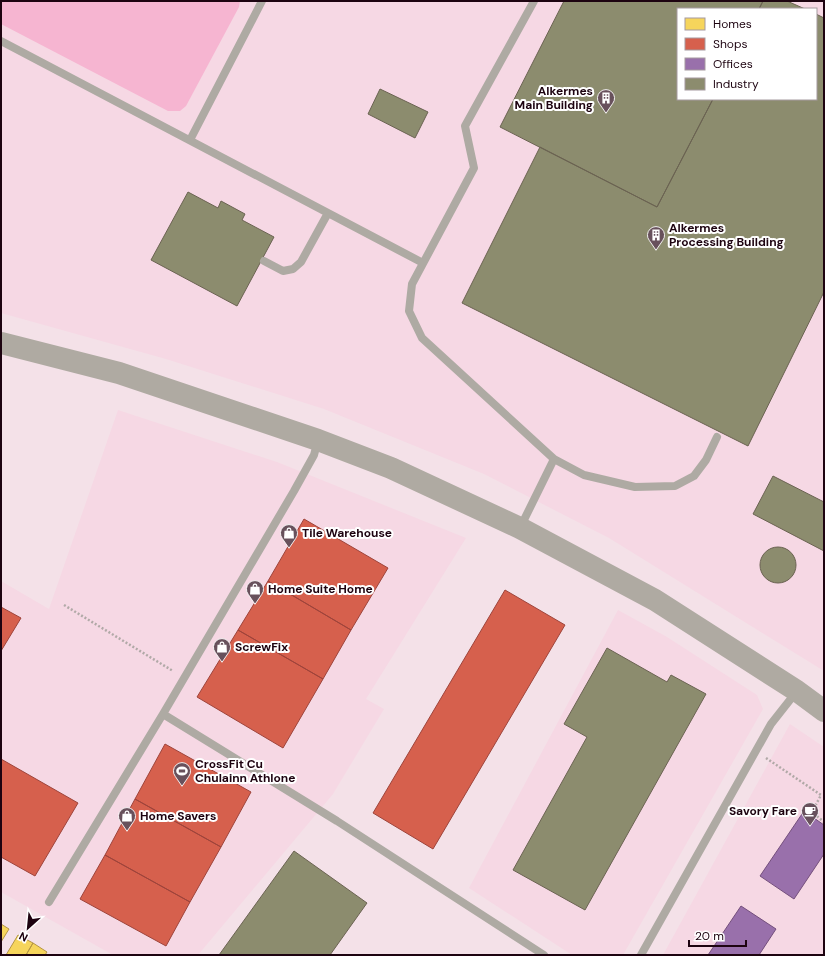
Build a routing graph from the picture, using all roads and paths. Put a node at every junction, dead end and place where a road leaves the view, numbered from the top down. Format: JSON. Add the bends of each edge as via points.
{"nodes":[{"id":1,"x":262,"y":1,"type":"edge"},
{"id":2,"x":534,"y":1,"type":"edge"},
{"id":3,"x":1,"y":41,"type":"edge"},
{"id":4,"x":190,"y":140,"type":"junction"},
{"id":5,"x":328,"y":213,"type":"junction"},
{"id":6,"x":264,"y":261,"type":"dead end"},
{"id":7,"x":423,"y":263,"type":"junction"},
{"id":8,"x":1,"y":343,"type":"edge"},
{"id":9,"x":717,"y":438,"type":"dead end"},
{"id":10,"x":318,"y":440,"type":"junction"},
{"id":11,"x":554,"y":459,"type":"junction"},
{"id":12,"x":520,"y":528,"type":"junction"},
{"id":13,"x":64,"y":605,"type":"dead end"},
{"id":14,"x":184,"y":678,"type":"junction"},
{"id":15,"x":797,"y":691,"type":"junction"},
{"id":16,"x":824,"y":711,"type":"edge"},
{"id":17,"x":163,"y":714,"type":"junction"},
{"id":18,"x":756,"y":752,"type":"junction"},
{"id":19,"x":824,"y":822,"type":"edge"},
{"id":20,"x":49,"y":902,"type":"dead end"},
{"id":21,"x":544,"y":955,"type":"edge"},
{"id":22,"x":641,"y":955,"type":"edge"}],
"edges":[{"from":1,"to":4,"type":"lane"},
{"from":2,"to":7,"type":"lane","via":[[465,126],[474,168]]},
{"from":3,"to":4,"type":"lane"},
{"from":4,"to":5,"type":"lane"},
{"from":5,"to":6,"type":"lane","via":[[301,262],[294,269],[284,271]]},
{"from":5,"to":7,"type":"lane"},
{"from":7,"to":11,"type":"lane","via":[[412,284],[410,311],[422,338]]},
{"from":8,"to":10,"type":"main road","via":[[119,374]]},
{"from":9,"to":11,"type":"lane","via":[[694,476],[675,486],[635,487],[584,475]]},
{"from":10,"to":12,"type":"main road","via":[[391,468]]},
{"from":10,"to":14,"type":"lane","via":[[314,456]]},
{"from":11,"to":12,"type":"lane"},
{"from":12,"to":15,"type":"main road","via":[[655,600]]},
{"from":13,"to":14,"type":"path"},
{"from":14,"to":17,"type":"lane"},
{"from":15,"to":16,"type":"main road"},
{"from":15,"to":18,"type":"lane","via":[[771,724]]},
{"from":17,"to":20,"type":"lane"},
{"from":17,"to":21,"type":"lane","via":[[337,820]]},
{"from":18,"to":19,"type":"path","via":[[821,795],[812,812]]},
{"from":18,"to":22,"type":"lane"}]}
